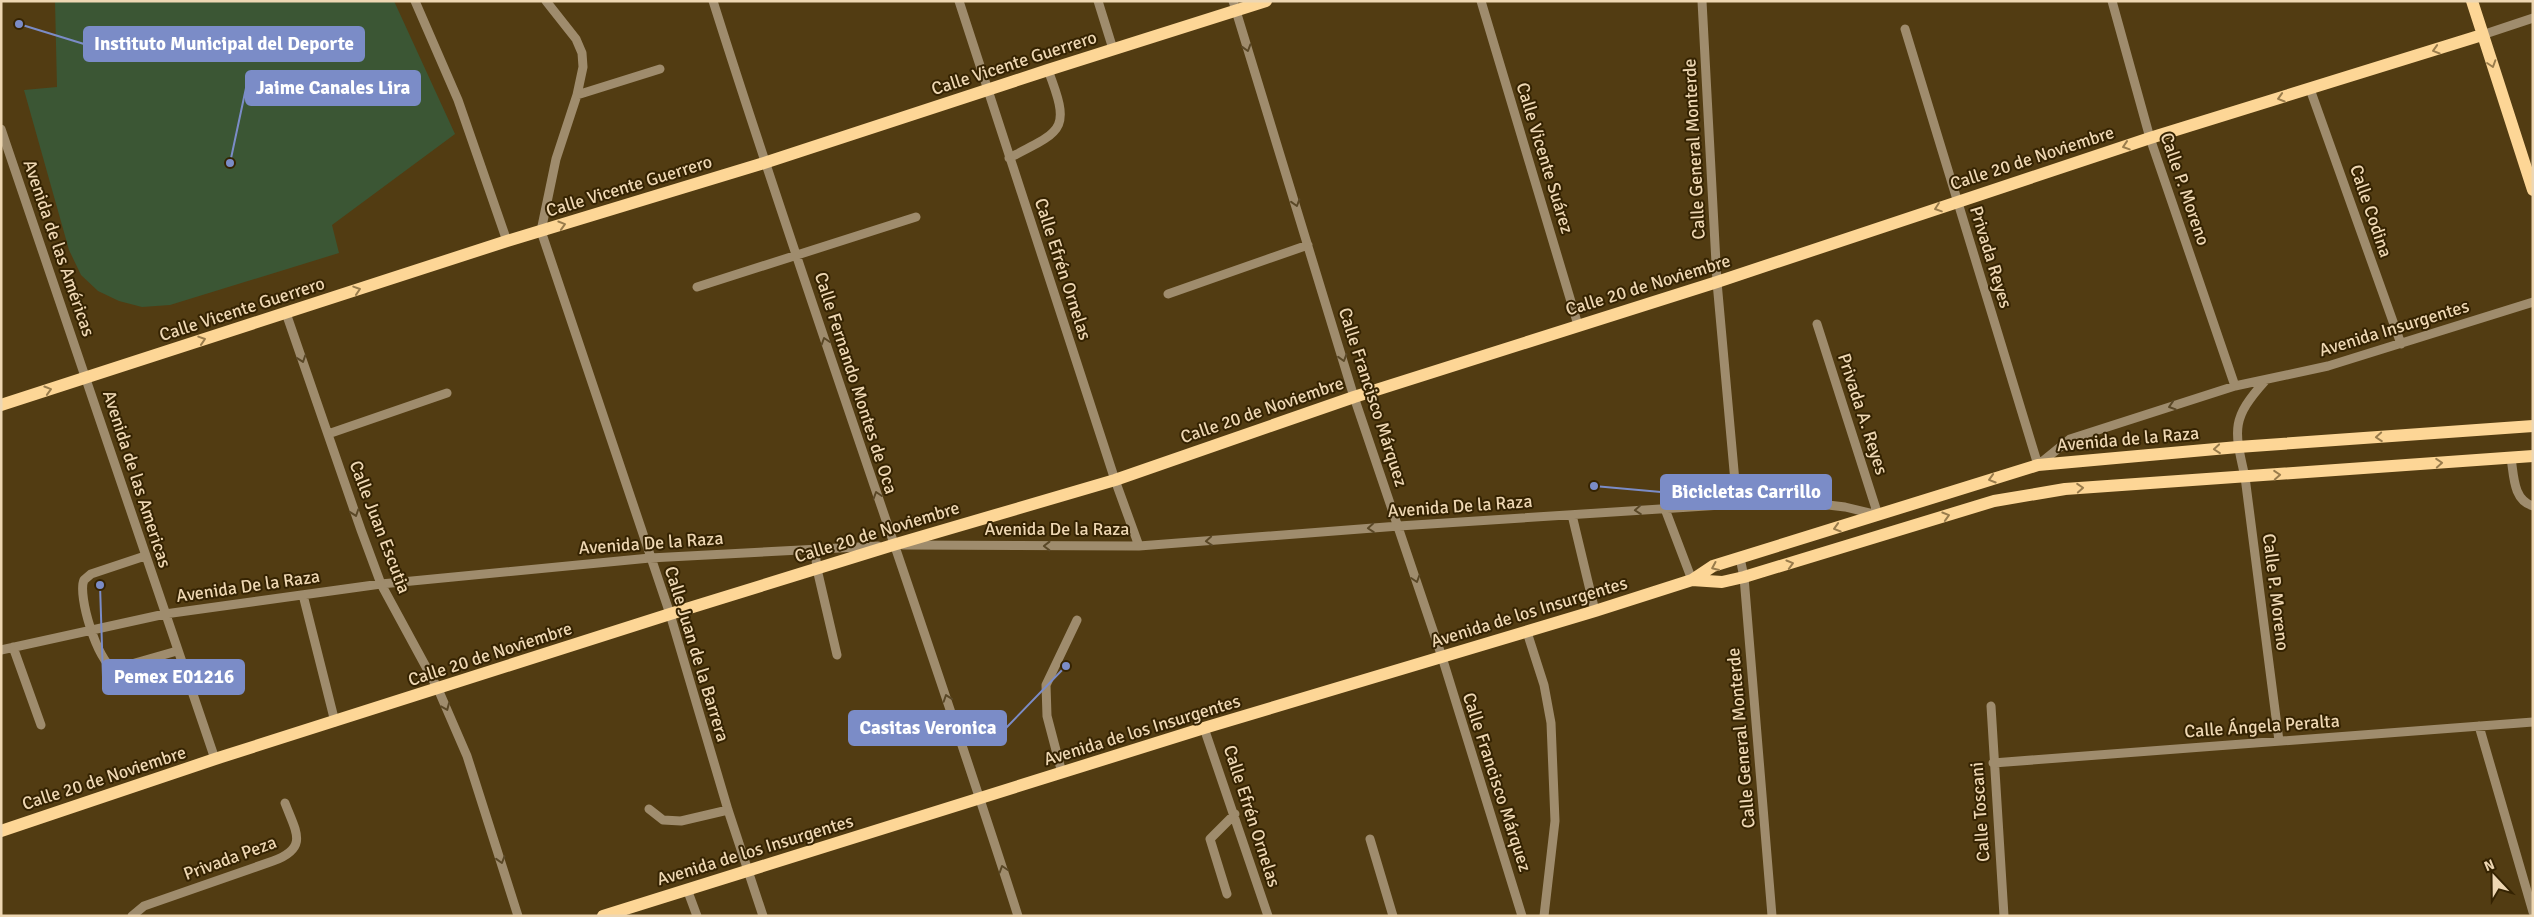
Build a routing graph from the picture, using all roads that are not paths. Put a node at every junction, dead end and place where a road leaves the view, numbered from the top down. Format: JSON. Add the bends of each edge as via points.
{"nodes":[{"id":1,"x":415,"y":1,"type":"edge"},
{"id":2,"x":546,"y":1,"type":"edge"},
{"id":3,"x":713,"y":1,"type":"edge"},
{"id":4,"x":959,"y":1,"type":"edge"},
{"id":5,"x":1098,"y":1,"type":"edge"},
{"id":6,"x":1266,"y":1,"type":"edge"},
{"id":7,"x":1481,"y":1,"type":"edge"},
{"id":8,"x":1702,"y":1,"type":"edge"},
{"id":9,"x":2112,"y":1,"type":"edge"},
{"id":10,"x":2472,"y":1,"type":"edge"},
{"id":11,"x":1234,"y":6,"type":"edge"},
{"id":12,"x":2533,"y":18,"type":"edge"},
{"id":13,"x":1905,"y":29,"type":"dead end"},
{"id":14,"x":2482,"y":35,"type":"junction"},
{"id":15,"x":1114,"y":48,"type":"junction"},
{"id":16,"x":660,"y":69,"type":"dead end"},
{"id":17,"x":1048,"y":70,"type":"junction"},
{"id":18,"x":2310,"y":89,"type":"junction"},
{"id":19,"x":987,"y":90,"type":"junction"},
{"id":20,"x":577,"y":95,"type":"junction"},
{"id":21,"x":1,"y":129,"type":"edge"},
{"id":22,"x":2150,"y":138,"type":"junction"},
{"id":23,"x":1009,"y":158,"type":"junction"},
{"id":24,"x":764,"y":163,"type":"junction"},
{"id":25,"x":2533,"y":190,"type":"edge"},
{"id":26,"x":1957,"y":201,"type":"junction"},
{"id":27,"x":916,"y":217,"type":"dead end"},
{"id":28,"x":541,"y":231,"type":"junction"},
{"id":29,"x":507,"y":241,"type":"junction"},
{"id":30,"x":1308,"y":245,"type":"junction"},
{"id":31,"x":796,"y":255,"type":"junction"},
{"id":32,"x":1717,"y":282,"type":"junction"},
{"id":33,"x":697,"y":287,"type":"dead end"},
{"id":34,"x":1168,"y":294,"type":"dead end"},
{"id":35,"x":2533,"y":302,"type":"edge"},
{"id":36,"x":286,"y":313,"type":"junction"},
{"id":37,"x":1817,"y":324,"type":"dead end"},
{"id":38,"x":1578,"y":325,"type":"junction"},
{"id":39,"x":2400,"y":344,"type":"junction"},
{"id":40,"x":86,"y":378,"type":"junction"},
{"id":41,"x":2264,"y":381,"type":"junction"},
{"id":42,"x":2235,"y":386,"type":"junction"},
{"id":43,"x":447,"y":393,"type":"dead end"},
{"id":44,"x":1354,"y":397,"type":"junction"},
{"id":45,"x":1,"y":405,"type":"edge"},
{"id":46,"x":2533,"y":426,"type":"edge"},
{"id":47,"x":328,"y":434,"type":"junction"},
{"id":48,"x":2238,"y":447,"type":"junction"},
{"id":49,"x":2533,"y":456,"type":"edge"},
{"id":50,"x":2511,"y":458,"type":"junction"},
{"id":51,"x":2038,"y":465,"type":"junction"},
{"id":52,"x":2245,"y":477,"type":"junction"},
{"id":53,"x":1115,"y":480,"type":"junction"},
{"id":54,"x":1737,"y":504,"type":"junction"},
{"id":55,"x":2533,"y":506,"type":"edge"},
{"id":56,"x":1664,"y":509,"type":"junction"},
{"id":57,"x":1572,"y":515,"type":"junction"},
{"id":58,"x":1878,"y":515,"type":"junction"},
{"id":59,"x":1399,"y":526,"type":"junction"},
{"id":60,"x":893,"y":545,"type":"junction"},
{"id":61,"x":1139,"y":546,"type":"junction"},
{"id":62,"x":815,"y":550,"type":"junction"},
{"id":63,"x":145,"y":556,"type":"junction"},
{"id":64,"x":650,"y":558,"type":"junction"},
{"id":65,"x":1740,"y":558,"type":"junction"},
{"id":66,"x":817,"y":569,"type":"junction"},
{"id":67,"x":1744,"y":577,"type":"junction"},
{"id":68,"x":1692,"y":580,"type":"junction"},
{"id":69,"x":381,"y":584,"type":"junction"},
{"id":70,"x":303,"y":594,"type":"junction"},
{"id":71,"x":1595,"y":611,"type":"junction"},
{"id":72,"x":165,"y":614,"type":"junction"},
{"id":73,"x":670,"y":614,"type":"junction"},
{"id":74,"x":1077,"y":620,"type":"dead end"},
{"id":75,"x":91,"y":629,"type":"junction"},
{"id":76,"x":1527,"y":632,"type":"junction"},
{"id":77,"x":13,"y":647,"type":"junction"},
{"id":78,"x":1,"y":650,"type":"edge"},
{"id":79,"x":176,"y":651,"type":"junction"},
{"id":80,"x":837,"y":655,"type":"dead end"},
{"id":81,"x":1442,"y":658,"type":"junction"},
{"id":82,"x":438,"y":689,"type":"junction"},
{"id":83,"x":1990,"y":706,"type":"dead end"},
{"id":84,"x":335,"y":722,"type":"junction"},
{"id":85,"x":2533,"y":722,"type":"edge"},
{"id":86,"x":41,"y":725,"type":"dead end"},
{"id":87,"x":2479,"y":726,"type":"junction"},
{"id":88,"x":1204,"y":728,"type":"junction"},
{"id":89,"x":2278,"y":741,"type":"junction"},
{"id":90,"x":215,"y":759,"type":"junction"},
{"id":91,"x":1993,"y":763,"type":"junction"},
{"id":92,"x":1062,"y":772,"type":"junction"},
{"id":93,"x":980,"y":798,"type":"junction"},
{"id":94,"x":285,"y":804,"type":"dead end"},
{"id":95,"x":649,"y":809,"type":"dead end"},
{"id":96,"x":728,"y":810,"type":"junction"},
{"id":97,"x":1235,"y":814,"type":"junction"},
{"id":98,"x":1,"y":830,"type":"edge"},
{"id":99,"x":1370,"y":839,"type":"dead end"},
{"id":100,"x":749,"y":869,"type":"junction"},
{"id":101,"x":687,"y":889,"type":"junction"},
{"id":102,"x":1227,"y":894,"type":"dead end"},
{"id":103,"x":2533,"y":912,"type":"edge"},
{"id":104,"x":132,"y":916,"type":"edge"},
{"id":105,"x":518,"y":916,"type":"edge"},
{"id":106,"x":603,"y":916,"type":"edge"},
{"id":107,"x":697,"y":916,"type":"edge"},
{"id":108,"x":763,"y":916,"type":"edge"},
{"id":109,"x":1018,"y":916,"type":"edge"},
{"id":110,"x":1268,"y":916,"type":"edge"},
{"id":111,"x":1393,"y":916,"type":"edge"},
{"id":112,"x":1522,"y":916,"type":"edge"},
{"id":113,"x":1544,"y":916,"type":"edge"},
{"id":114,"x":1772,"y":916,"type":"edge"},
{"id":115,"x":2004,"y":916,"type":"edge"}],
"edges":[{"from":1,"to":29,"type":"street","via":[[458,100]]},
{"from":2,"to":20,"type":"street","via":[[576,39],[582,53],[583,67]]},
{"from":3,"to":24,"type":"street","name":"Calle Fernando Montes de Oca"},
{"from":4,"to":19,"type":"street","name":"Calle Efrén Ornelas"},
{"from":5,"to":15,"type":"street"},
{"from":6,"to":11,"type":"main road","name":"Calle Vicente Guerrero"},
{"from":7,"to":38,"type":"street","name":"Calle Vicente Suárez"},
{"from":8,"to":32,"type":"street","name":"Calle General Monterde"},
{"from":9,"to":22,"type":"street","name":"Calle P. Moreno"},
{"from":10,"to":14,"type":"main road"},
{"from":11,"to":15,"type":"main road","name":"Calle Vicente Guerrero"},
{"from":11,"to":30,"type":"street","name":"Calle Francisco Márquez","one_way":true},
{"from":12,"to":14,"type":"street","name":"Calle 20 de Noviembre"},
{"from":13,"to":26,"type":"street","name":"Privada Reyes"},
{"from":14,"to":18,"type":"main road","name":"Calle 20 de Noviembre","one_way":true},
{"from":14,"to":25,"type":"main road","one_way":true},
{"from":15,"to":17,"type":"main road","name":"Calle Vicente Guerrero"},
{"from":16,"to":20,"type":"street"},
{"from":17,"to":19,"type":"main road","name":"Calle Vicente Guerrero"},
{"from":17,"to":23,"type":"street","via":[[1061,104],[1060,125],[1049,138]]},
{"from":18,"to":22,"type":"main road","name":"Calle 20 de Noviembre","one_way":true},
{"from":18,"to":39,"type":"street","name":"Calle Codina"},
{"from":19,"to":23,"type":"street","name":"Calle Efrén Ornelas"},
{"from":19,"to":24,"type":"main road","name":"Calle Vicente Guerrero"},
{"from":20,"to":28,"type":"street","via":[[556,158]]},
{"from":21,"to":40,"type":"street","name":"Avenida de las Américas"},
{"from":22,"to":26,"type":"main road","name":"Calle 20 de Noviembre","one_way":true},
{"from":22,"to":42,"type":"street","name":"Calle P. Moreno"},
{"from":23,"to":53,"type":"street","name":"Calle Efrén Ornelas"},
{"from":28,"to":24,"type":"main road","name":"Calle Vicente Guerrero","one_way":true},
{"from":24,"to":31,"type":"street","name":"Calle Fernando Montes de Oca"},
{"from":26,"to":32,"type":"main road","name":"Calle 20 de Noviembre","one_way":true},
{"from":26,"to":51,"type":"street","name":"Privada Reyes"},
{"from":27,"to":31,"type":"street"},
{"from":28,"to":29,"type":"main road","name":"Calle Vicente Guerrero"},
{"from":28,"to":64,"type":"street","name":"Calle Juan de la Barrera"},
{"from":36,"to":29,"type":"main road","name":"Calle Vicente Guerrero","one_way":true},
{"from":30,"to":34,"type":"street"},
{"from":30,"to":44,"type":"street","name":"Calle Francisco Márquez","one_way":true},
{"from":31,"to":33,"type":"street"},
{"from":60,"to":31,"type":"street","name":"Calle Fernando Montes de Oca","one_way":true},
{"from":32,"to":38,"type":"main road","name":"Calle 20 de Noviembre"},
{"from":32,"to":54,"type":"street","name":"Calle General Monterde"},
{"from":35,"to":39,"type":"street","name":"Avenida Insurgentes"},
{"from":40,"to":36,"type":"main road","name":"Calle Vicente Guerrero","one_way":true},
{"from":36,"to":47,"type":"street","name":"Calle Juan Escutia","one_way":true},
{"from":37,"to":58,"type":"street","name":"Privada A. Reyes"},
{"from":38,"to":44,"type":"main road","name":"Calle 20 de Noviembre"},
{"from":39,"to":41,"type":"street","name":"Avenida Insurgentes"},
{"from":45,"to":40,"type":"main road","name":"Calle Vicente Guerrero","one_way":true},
{"from":40,"to":63,"type":"street","name":"Avenida de las Americas"},
{"from":41,"to":42,"type":"street","name":"Avenida Insurgentes"},
{"from":41,"to":48,"type":"street","via":[[2239,414]]},
{"from":42,"to":51,"type":"street","name":"Avenida Insurgentes","one_way":true,"via":[[2070,439]]},
{"from":43,"to":47,"type":"street"},
{"from":44,"to":53,"type":"main road","name":"Calle 20 de Noviembre"},
{"from":44,"to":59,"type":"street","name":"Calle Francisco Márquez"},
{"from":46,"to":48,"type":"main road","name":"Avenida de la Raza","one_way":true},
{"from":47,"to":69,"type":"street","name":"Calle Juan Escutia","one_way":true},
{"from":48,"to":51,"type":"main road","name":"Avenida de la Raza","one_way":true},
{"from":48,"to":52,"type":"street","name":"Calle P. Moreno"},
{"from":49,"to":50,"type":"main road"},
{"from":52,"to":50,"type":"main road","one_way":true},
{"from":50,"to":55,"type":"street","via":[[2517,493],[2524,503]]},
{"from":51,"to":58,"type":"main road","name":"Avenida de la Raza","one_way":true},
{"from":67,"to":52,"type":"main road","one_way":true,"via":[[2003,499],[2066,489]]},
{"from":52,"to":89,"type":"street","name":"Calle P. Moreno"},
{"from":53,"to":60,"type":"main road","name":"Calle 20 de Noviembre"},
{"from":53,"to":61,"type":"street","name":"Calle Efrén Ornelas"},
{"from":54,"to":56,"type":"street","name":"Avenida De la Raza"},
{"from":54,"to":58,"type":"street","name":"Avenida De la Raza","via":[[1811,503]]},
{"from":56,"to":57,"type":"street","name":"Avenida De la Raza","one_way":true},
{"from":56,"to":68,"type":"street"},
{"from":57,"to":59,"type":"street","name":"Avenida De la Raza"},
{"from":57,"to":71,"type":"street"},
{"from":58,"to":65,"type":"main road","name":"Avenida de la Raza","one_way":true},
{"from":59,"to":61,"type":"street","name":"Avenida De la Raza","one_way":true},
{"from":59,"to":81,"type":"street","name":"Calle Francisco Márquez","one_way":true},
{"from":61,"to":60,"type":"street","name":"Avenida De la Raza","one_way":true},
{"from":60,"to":62,"type":"street","name":"Avenida De la Raza"},
{"from":60,"to":66,"type":"main road","name":"Calle 20 de Noviembre"},
{"from":93,"to":60,"type":"street","name":"Calle Fernando Montes de Oca","one_way":true},
{"from":62,"to":64,"type":"street","name":"Avenida De la Raza"},
{"from":62,"to":66,"type":"street"},
{"from":63,"to":72,"type":"street","name":"Avenida de las Americas"},
{"from":63,"to":75,"type":"street","via":[[91,574],[84,580],[81,594]]},
{"from":64,"to":69,"type":"street","name":"Avenida De la Raza"},
{"from":64,"to":73,"type":"street","name":"Calle Juan de la Barrera"},
{"from":65,"to":67,"type":"street","name":"Calle General Monterde"},
{"from":65,"to":68,"type":"main road","name":"Avenida de los Insurgentes","one_way":true,"via":[[1713,566]]},
{"from":66,"to":73,"type":"main road","name":"Calle 20 de Noviembre"},
{"from":66,"to":80,"type":"street"},
{"from":67,"to":68,"type":"main road","name":"Avenida de los Insurgentes","via":[[1722,582]]},
{"from":67,"to":114,"type":"street","name":"Calle General Monterde"},
{"from":68,"to":71,"type":"main road","name":"Avenida de los Insurgentes"},
{"from":69,"to":70,"type":"street","name":"Avenida De la Raza"},
{"from":69,"to":82,"type":"street","name":"Calle Juan Escutia"},
{"from":70,"to":72,"type":"street","name":"Avenida De la Raza"},
{"from":70,"to":84,"type":"street"},
{"from":71,"to":76,"type":"main road","name":"Avenida de los Insurgentes"},
{"from":72,"to":75,"type":"street","name":"Avenida De la Raza"},
{"from":72,"to":79,"type":"street","name":"Avenida de las Americas"},
{"from":73,"to":82,"type":"main road","name":"Calle 20 de Noviembre"},
{"from":73,"to":96,"type":"street","name":"Calle Juan de la Barrera"},
{"from":74,"to":92,"type":"street","via":[[1046,685],[1047,716]]},
{"from":75,"to":77,"type":"street","name":"Avenida De la Raza"},
{"from":75,"to":79,"type":"street","via":[[105,662],[114,669]]},
{"from":76,"to":81,"type":"main road","name":"Avenida de los Insurgentes"},
{"from":76,"to":113,"type":"street","via":[[1544,685],[1551,724],[1555,820]]},
{"from":77,"to":78,"type":"street","name":"Avenida De la Raza"},
{"from":77,"to":86,"type":"street"},
{"from":79,"to":90,"type":"street","name":"Avenida de las Americas"},
{"from":81,"to":88,"type":"main road","name":"Avenida de los Insurgentes"},
{"from":81,"to":112,"type":"street","name":"Calle Francisco Márquez"},
{"from":82,"to":84,"type":"main road","name":"Calle 20 de Noviembre"},
{"from":82,"to":105,"type":"street","name":"Calle Juan Escutia","one_way":true,"via":[[467,756]]},
{"from":83,"to":91,"type":"street","name":"Calle Toscani"},
{"from":84,"to":90,"type":"main road","name":"Calle 20 de Noviembre"},
{"from":85,"to":87,"type":"street","name":"Calle Ángela Peralta"},
{"from":87,"to":89,"type":"street","name":"Calle Ángela Peralta"},
{"from":87,"to":103,"type":"street"},
{"from":88,"to":92,"type":"main road","name":"Avenida de los Insurgentes"},
{"from":88,"to":97,"type":"street","name":"Calle Efrén Ornelas"},
{"from":89,"to":91,"type":"street","name":"Calle Ángela Peralta"},
{"from":90,"to":98,"type":"main road","name":"Calle 20 de Noviembre"},
{"from":91,"to":115,"type":"street","name":"Calle Toscani"},
{"from":92,"to":93,"type":"main road","name":"Avenida de los Insurgentes"},
{"from":93,"to":100,"type":"main road","name":"Avenida de los Insurgentes"},
{"from":109,"to":93,"type":"street","name":"Calle Fernando Montes de Oca","one_way":true},
{"from":94,"to":104,"type":"street","name":"Privada Peza","via":[[297,835],[298,845],[294,852],[144,906]]},
{"from":95,"to":96,"type":"street","via":[[663,820],[681,821]]},
{"from":96,"to":100,"type":"street","name":"Calle Juan de la Barrera"},
{"from":97,"to":102,"type":"street","via":[[1210,838]]},
{"from":97,"to":110,"type":"street","name":"Calle Efrén Ornelas"},
{"from":99,"to":111,"type":"street"},
{"from":100,"to":101,"type":"main road","name":"Avenida de los Insurgentes"},
{"from":100,"to":108,"type":"street","name":"Calle Juan de la Barrera"},
{"from":101,"to":106,"type":"main road","name":"Avenida de los Insurgentes"},
{"from":101,"to":107,"type":"street"}]}
